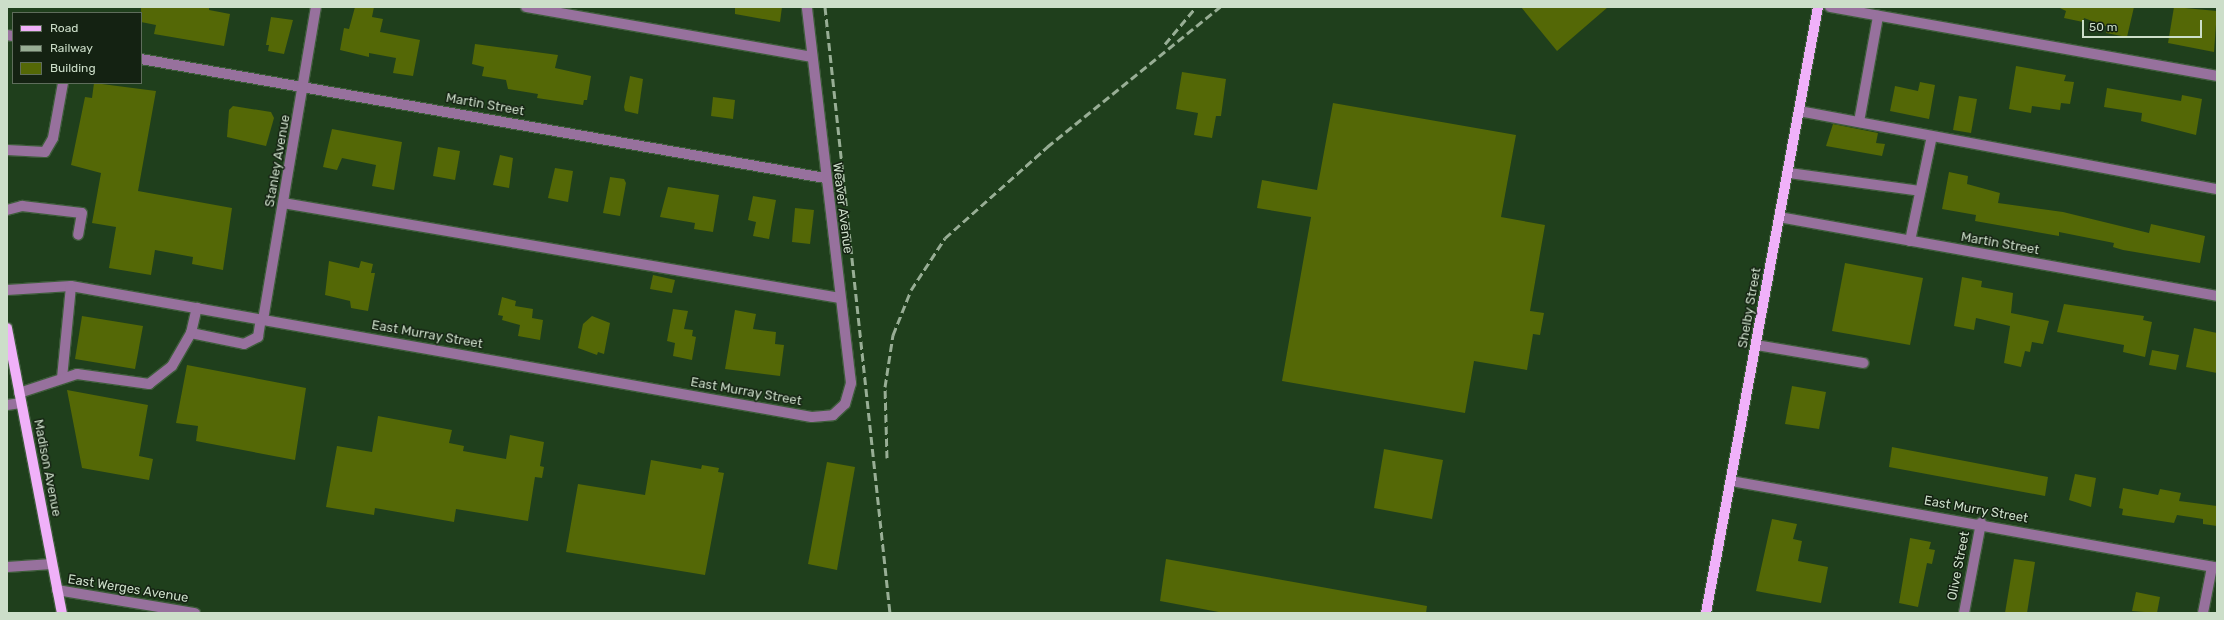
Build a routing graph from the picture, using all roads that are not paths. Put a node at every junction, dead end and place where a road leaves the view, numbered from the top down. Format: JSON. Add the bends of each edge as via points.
{"nodes":[{"id":1,"x":316,"y":7,"type":"edge"},
{"id":2,"x":526,"y":7,"type":"edge"},
{"id":3,"x":807,"y":7,"type":"edge"},
{"id":4,"x":1818,"y":7,"type":"edge"},
{"id":5,"x":1830,"y":7,"type":"edge"},
{"id":6,"x":1878,"y":16,"type":"junction"},
{"id":7,"x":812,"y":57,"type":"junction"},
{"id":8,"x":142,"y":58,"type":"edge"},
{"id":9,"x":2217,"y":76,"type":"edge"},
{"id":10,"x":63,"y":84,"type":"edge"},
{"id":11,"x":302,"y":87,"type":"junction"},
{"id":12,"x":1799,"y":111,"type":"junction"},
{"id":13,"x":1859,"y":122,"type":"junction"},
{"id":14,"x":1932,"y":136,"type":"junction"},
{"id":15,"x":7,"y":150,"type":"edge"},
{"id":16,"x":1789,"y":173,"type":"junction"},
{"id":17,"x":825,"y":178,"type":"junction"},
{"id":18,"x":2217,"y":188,"type":"edge"},
{"id":19,"x":1920,"y":190,"type":"junction"},
{"id":20,"x":283,"y":203,"type":"junction"},
{"id":21,"x":7,"y":210,"type":"edge"},
{"id":22,"x":1779,"y":217,"type":"junction"},
{"id":23,"x":78,"y":235,"type":"dead end"},
{"id":24,"x":1910,"y":241,"type":"junction"},
{"id":25,"x":71,"y":286,"type":"junction"},
{"id":26,"x":7,"y":290,"type":"edge"},
{"id":27,"x":2217,"y":296,"type":"edge"},
{"id":28,"x":840,"y":298,"type":"junction"},
{"id":29,"x":197,"y":308,"type":"junction"},
{"id":30,"x":262,"y":319,"type":"junction"},
{"id":31,"x":7,"y":328,"type":"edge"},
{"id":32,"x":191,"y":333,"type":"junction"},
{"id":33,"x":1756,"y":345,"type":"junction"},
{"id":34,"x":1864,"y":363,"type":"dead end"},
{"id":35,"x":11,"y":368,"type":"edge"},
{"id":36,"x":62,"y":378,"type":"junction"},
{"id":37,"x":20,"y":398,"type":"junction"},
{"id":38,"x":7,"y":405,"type":"edge"},
{"id":39,"x":840,"y":410,"type":"joint"},
{"id":40,"x":1731,"y":481,"type":"junction"},
{"id":41,"x":1980,"y":523,"type":"junction"},
{"id":42,"x":52,"y":564,"type":"junction"},
{"id":43,"x":7,"y":567,"type":"edge"},
{"id":44,"x":2214,"y":568,"type":"edge"},
{"id":45,"x":57,"y":590,"type":"junction"},
{"id":46,"x":62,"y":613,"type":"edge"},
{"id":47,"x":195,"y":613,"type":"edge"},
{"id":48,"x":1706,"y":613,"type":"edge"},
{"id":49,"x":1964,"y":613,"type":"edge"},
{"id":50,"x":2203,"y":613,"type":"edge"}],
"edges":[{"from":1,"to":11,"type":"street","name":"Stanley Avenue"},
{"from":2,"to":7,"type":"street"},
{"from":3,"to":7,"type":"street","name":"Weaver Avenue"},
{"from":4,"to":12,"type":"main road","name":"Shelby Street"},
{"from":5,"to":6,"type":"street"},
{"from":6,"to":9,"type":"street"},
{"from":6,"to":13,"type":"street"},
{"from":7,"to":17,"type":"street","name":"Weaver Avenue"},
{"from":8,"to":11,"type":"street","name":"Martin Street"},
{"from":10,"to":15,"type":"street","via":[[52,138],[45,152]]},
{"from":11,"to":17,"type":"street","name":"Martin Street"},
{"from":11,"to":20,"type":"street","name":"Stanley Avenue"},
{"from":12,"to":13,"type":"street"},
{"from":12,"to":16,"type":"main road","name":"Shelby Street"},
{"from":13,"to":14,"type":"street"},
{"from":14,"to":18,"type":"street"},
{"from":14,"to":19,"type":"street"},
{"from":16,"to":19,"type":"street"},
{"from":16,"to":22,"type":"main road","name":"Shelby Street"},
{"from":17,"to":28,"type":"street","name":"Weaver Avenue"},
{"from":19,"to":24,"type":"street"},
{"from":20,"to":28,"type":"street"},
{"from":20,"to":30,"type":"street","name":"Stanley Avenue"},
{"from":21,"to":23,"type":"street","via":[[22,206],[82,213]]},
{"from":22,"to":24,"type":"street","name":"Martin Street"},
{"from":22,"to":33,"type":"main road","name":"Shelby Street"},
{"from":24,"to":27,"type":"street","name":"Martin Street"},
{"from":25,"to":26,"type":"street","name":"East Murray Street"},
{"from":25,"to":29,"type":"street","name":"East Murray Street"},
{"from":25,"to":36,"type":"street"},
{"from":28,"to":39,"type":"street","name":"Weaver Avenue","via":[[851,383]]},
{"from":29,"to":30,"type":"street","name":"East Murray Street"},
{"from":29,"to":32,"type":"street"},
{"from":30,"to":32,"type":"street","name":"Stanley Avenue","via":[[258,337],[244,344]]},
{"from":30,"to":39,"type":"street","name":"East Murray Street","via":[[812,417],[822,417]]},
{"from":31,"to":35,"type":"main road","name":"Madison Avenue"},
{"from":32,"to":36,"type":"street","via":[[172,366],[149,384],[77,374]]},
{"from":33,"to":34,"type":"street"},
{"from":33,"to":40,"type":"main road","name":"Shelby Street"},
{"from":35,"to":37,"type":"main road","name":"Madison Avenue"},
{"from":36,"to":37,"type":"street"},
{"from":37,"to":38,"type":"street"},
{"from":37,"to":42,"type":"main road","name":"Madison Avenue"},
{"from":40,"to":41,"type":"street","name":"East Murry Street"},
{"from":40,"to":48,"type":"main road","name":"Shelby Street"},
{"from":41,"to":44,"type":"street","name":"East Murry Street"},
{"from":41,"to":49,"type":"street","name":"Olive Street"},
{"from":42,"to":43,"type":"street","name":"East Werges Avenue"},
{"from":42,"to":45,"type":"main road","name":"Madison Avenue"},
{"from":44,"to":50,"type":"street"},
{"from":45,"to":46,"type":"main road","name":"Madison Avenue"},
{"from":45,"to":47,"type":"street","name":"East Werges Avenue"}]}
